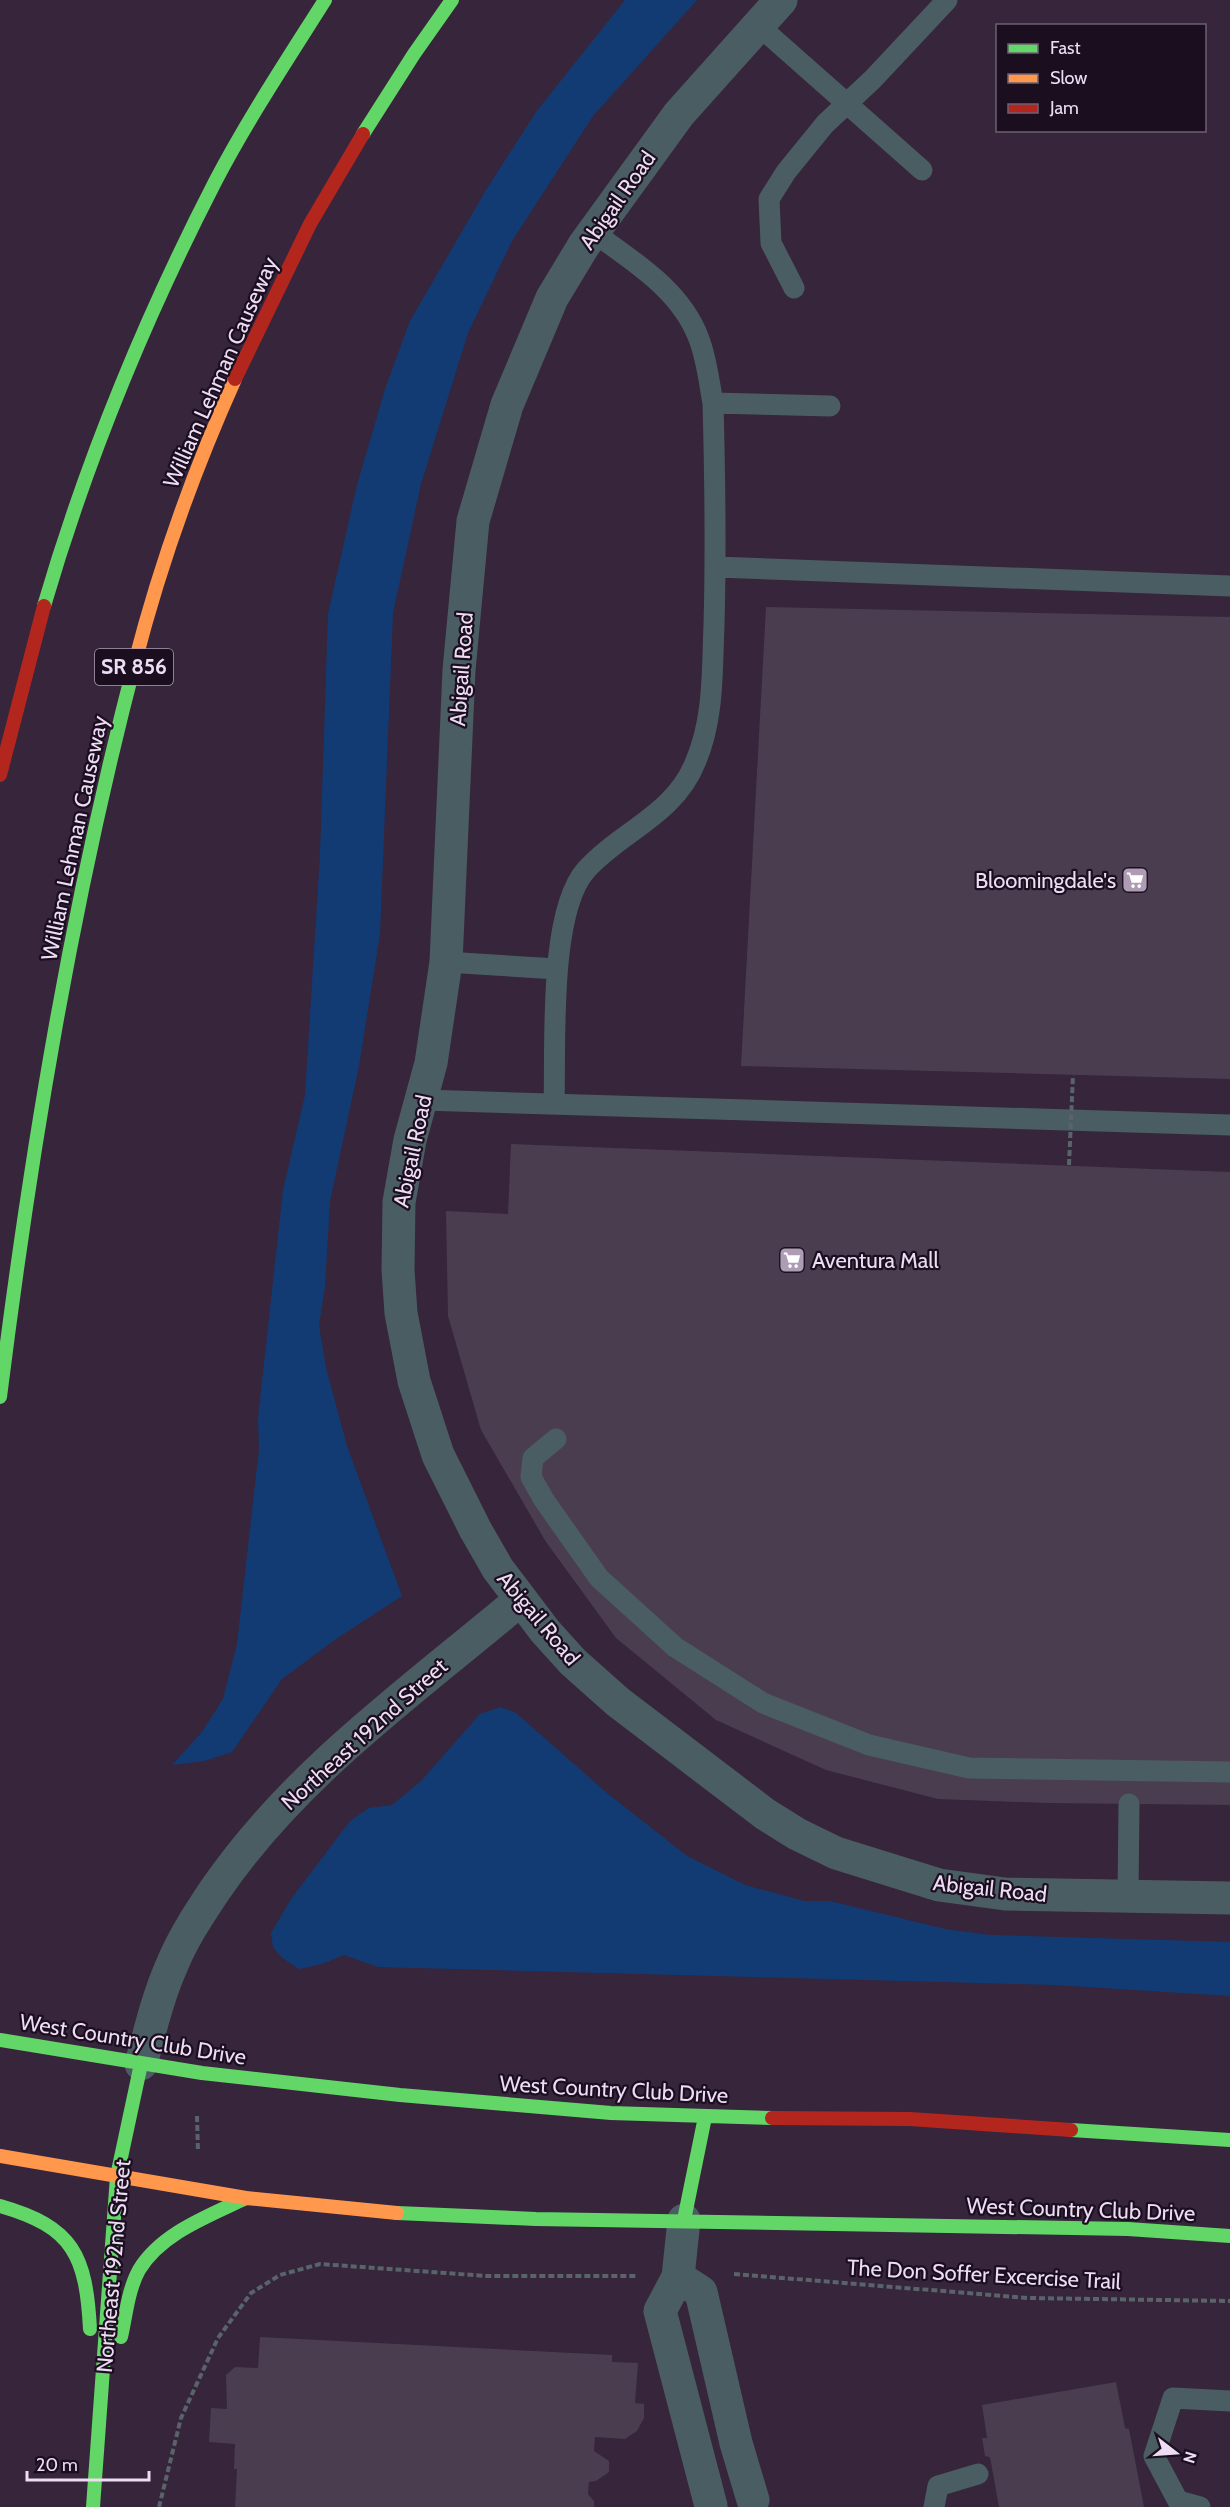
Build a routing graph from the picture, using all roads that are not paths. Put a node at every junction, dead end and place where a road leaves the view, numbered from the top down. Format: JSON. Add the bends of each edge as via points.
{"nodes":[{"id":1,"x":325,"y":0,"type":"edge"},
{"id":2,"x":452,"y":0,"type":"edge"},
{"id":3,"x":781,"y":0,"type":"edge"},
{"id":4,"x":947,"y":0,"type":"edge"},
{"id":5,"x":758,"y":25,"type":"junction"},
{"id":6,"x":847,"y":105,"type":"junction"},
{"id":7,"x":922,"y":170,"type":"dead end"},
{"id":8,"x":593,"y":232,"type":"junction"},
{"id":9,"x":795,"y":288,"type":"dead end"},
{"id":10,"x":713,"y":403,"type":"junction"},
{"id":11,"x":830,"y":406,"type":"dead end"},
{"id":12,"x":716,"y":567,"type":"junction"},
{"id":13,"x":1230,"y":585,"type":"edge"},
{"id":14,"x":0,"y":775,"type":"edge"},
{"id":15,"x":446,"y":962,"type":"junction"},
{"id":16,"x":557,"y":969,"type":"junction"},
{"id":17,"x":423,"y":1100,"type":"junction"},
{"id":18,"x":554,"y":1104,"type":"junction"},
{"id":19,"x":1230,"y":1125,"type":"edge"},
{"id":20,"x":0,"y":1397,"type":"edge"},
{"id":21,"x":556,"y":1439,"type":"dead end"},
{"id":22,"x":520,"y":1600,"type":"junction"},
{"id":23,"x":1230,"y":1772,"type":"edge"},
{"id":24,"x":1129,"y":1804,"type":"dead end"},
{"id":25,"x":1128,"y":1895,"type":"junction"},
{"id":26,"x":1230,"y":1898,"type":"edge"},
{"id":27,"x":0,"y":2040,"type":"edge"},
{"id":28,"x":141,"y":2064,"type":"junction"},
{"id":29,"x":705,"y":2116,"type":"junction"},
{"id":30,"x":1230,"y":2140,"type":"edge"},
{"id":31,"x":0,"y":2156,"type":"edge"},
{"id":32,"x":117,"y":2176,"type":"junction"},
{"id":33,"x":246,"y":2198,"type":"junction"},
{"id":34,"x":0,"y":2206,"type":"edge"},
{"id":35,"x":684,"y":2220,"type":"junction"},
{"id":36,"x":1230,"y":2236,"type":"edge"},
{"id":37,"x":678,"y":2277,"type":"junction"},
{"id":38,"x":1230,"y":2401,"type":"edge"},
{"id":39,"x":100,"y":2426,"type":"junction"},
{"id":40,"x":978,"y":2474,"type":"dead end"},
{"id":41,"x":766,"y":2503,"type":"edge"},
{"id":42,"x":93,"y":2507,"type":"edge"},
{"id":43,"x":711,"y":2507,"type":"edge"},
{"id":44,"x":934,"y":2507,"type":"edge"},
{"id":45,"x":1200,"y":2507,"type":"edge"}],
"edges":[{"from":1,"to":14,"type":"main road","via":[[232,153],[166,281],[110,412],[63,544]]},
{"from":2,"to":20,"type":"main road","name":"William Lehman Causeway","number":"SR 856","via":[[356,143],[285,271],[225,402],[174,536],[114,741],[83,880],[22,1237]]},
{"from":3,"to":5,"type":"street","name":"Abigail Road"},
{"from":4,"to":6,"type":"lane"},
{"from":5,"to":6,"type":"lane"},
{"from":5,"to":8,"type":"street","name":"Abigail Road","via":[[679,114]]},
{"from":6,"to":7,"type":"lane"},
{"from":6,"to":9,"type":"lane","via":[[825,124],[769,199],[771,243]]},
{"from":8,"to":10,"type":"lane","via":[[654,276],[686,314],[699,339]]},
{"from":8,"to":15,"type":"street","name":"Abigail Road","via":[[552,298],[526,356],[507,405],[473,521],[459,670]]},
{"from":10,"to":11,"type":"lane"},
{"from":10,"to":12,"type":"lane"},
{"from":12,"to":13,"type":"lane"},
{"from":12,"to":16,"type":"lane","via":[[710,711],[704,741],[684,785],[663,809],[604,853],[574,887]]},
{"from":15,"to":16,"type":"lane"},
{"from":15,"to":17,"type":"street","name":"Abigail Road"},
{"from":16,"to":18,"type":"lane"},
{"from":17,"to":18,"type":"lane"},
{"from":17,"to":22,"type":"street","name":"Abigail Road","via":[[410,1140],[398,1219],[398,1270],[406,1347],[438,1455],[481,1539]]},
{"from":18,"to":19,"type":"lane"},
{"from":21,"to":23,"type":"lane","via":[[533,1458],[531,1477],[599,1578],[675,1647],[763,1703],[869,1745],[969,1768]]},
{"from":22,"to":25,"type":"street","name":"Abigail Road","via":[[573,1662],[618,1702],[729,1788],[797,1834],[836,1853],[939,1886],[1005,1893]]},
{"from":22,"to":28,"type":"street","name":"Northeast 192nd Street","via":[[314,1773],[247,1845],[199,1914],[172,1963]]},
{"from":24,"to":25,"type":"lane"},
{"from":25,"to":26,"type":"street","name":"Abigail Road"},
{"from":27,"to":28,"type":"main road","name":"West Country Club Drive"},
{"from":28,"to":29,"type":"main road","name":"West Country Club Drive","via":[[502,2104],[611,2114]]},
{"from":28,"to":32,"type":"main road","name":"Northeast 192nd Street"},
{"from":29,"to":30,"type":"main road","name":"West Country Club Drive","via":[[910,2119]]},
{"from":29,"to":35,"type":"main road"},
{"from":31,"to":32,"type":"main road","name":"West Country Club Drive"},
{"from":32,"to":33,"type":"main road","name":"West Country Club Drive"},
{"from":32,"to":39,"type":"main road","name":"Northeast 192nd Street"},
{"from":33,"to":35,"type":"main road","name":"West Country Club Drive","via":[[408,2214]]},
{"from":33,"to":39,"type":"main road","via":[[170,2239],[146,2259],[134,2281]]},
{"from":34,"to":39,"type":"main road","via":[[25,2212],[48,2225],[69,2246],[80,2265],[86,2288]]},
{"from":35,"to":36,"type":"main road","name":"West Country Club Drive","via":[[1128,2229]]},
{"from":35,"to":37,"type":"street"},
{"from":37,"to":41,"type":"street","via":[[701,2292],[736,2443]]},
{"from":37,"to":43,"type":"street","via":[[660,2311]]},
{"from":38,"to":45,"type":"lane","via":[[1173,2398],[1154,2456],[1178,2501]]},
{"from":39,"to":42,"type":"main road","name":"Northeast 192nd Street"},
{"from":40,"to":44,"type":"lane","via":[[938,2486]]},
{"from":41,"to":43,"type":"street","via":[[743,2498]]}]}
